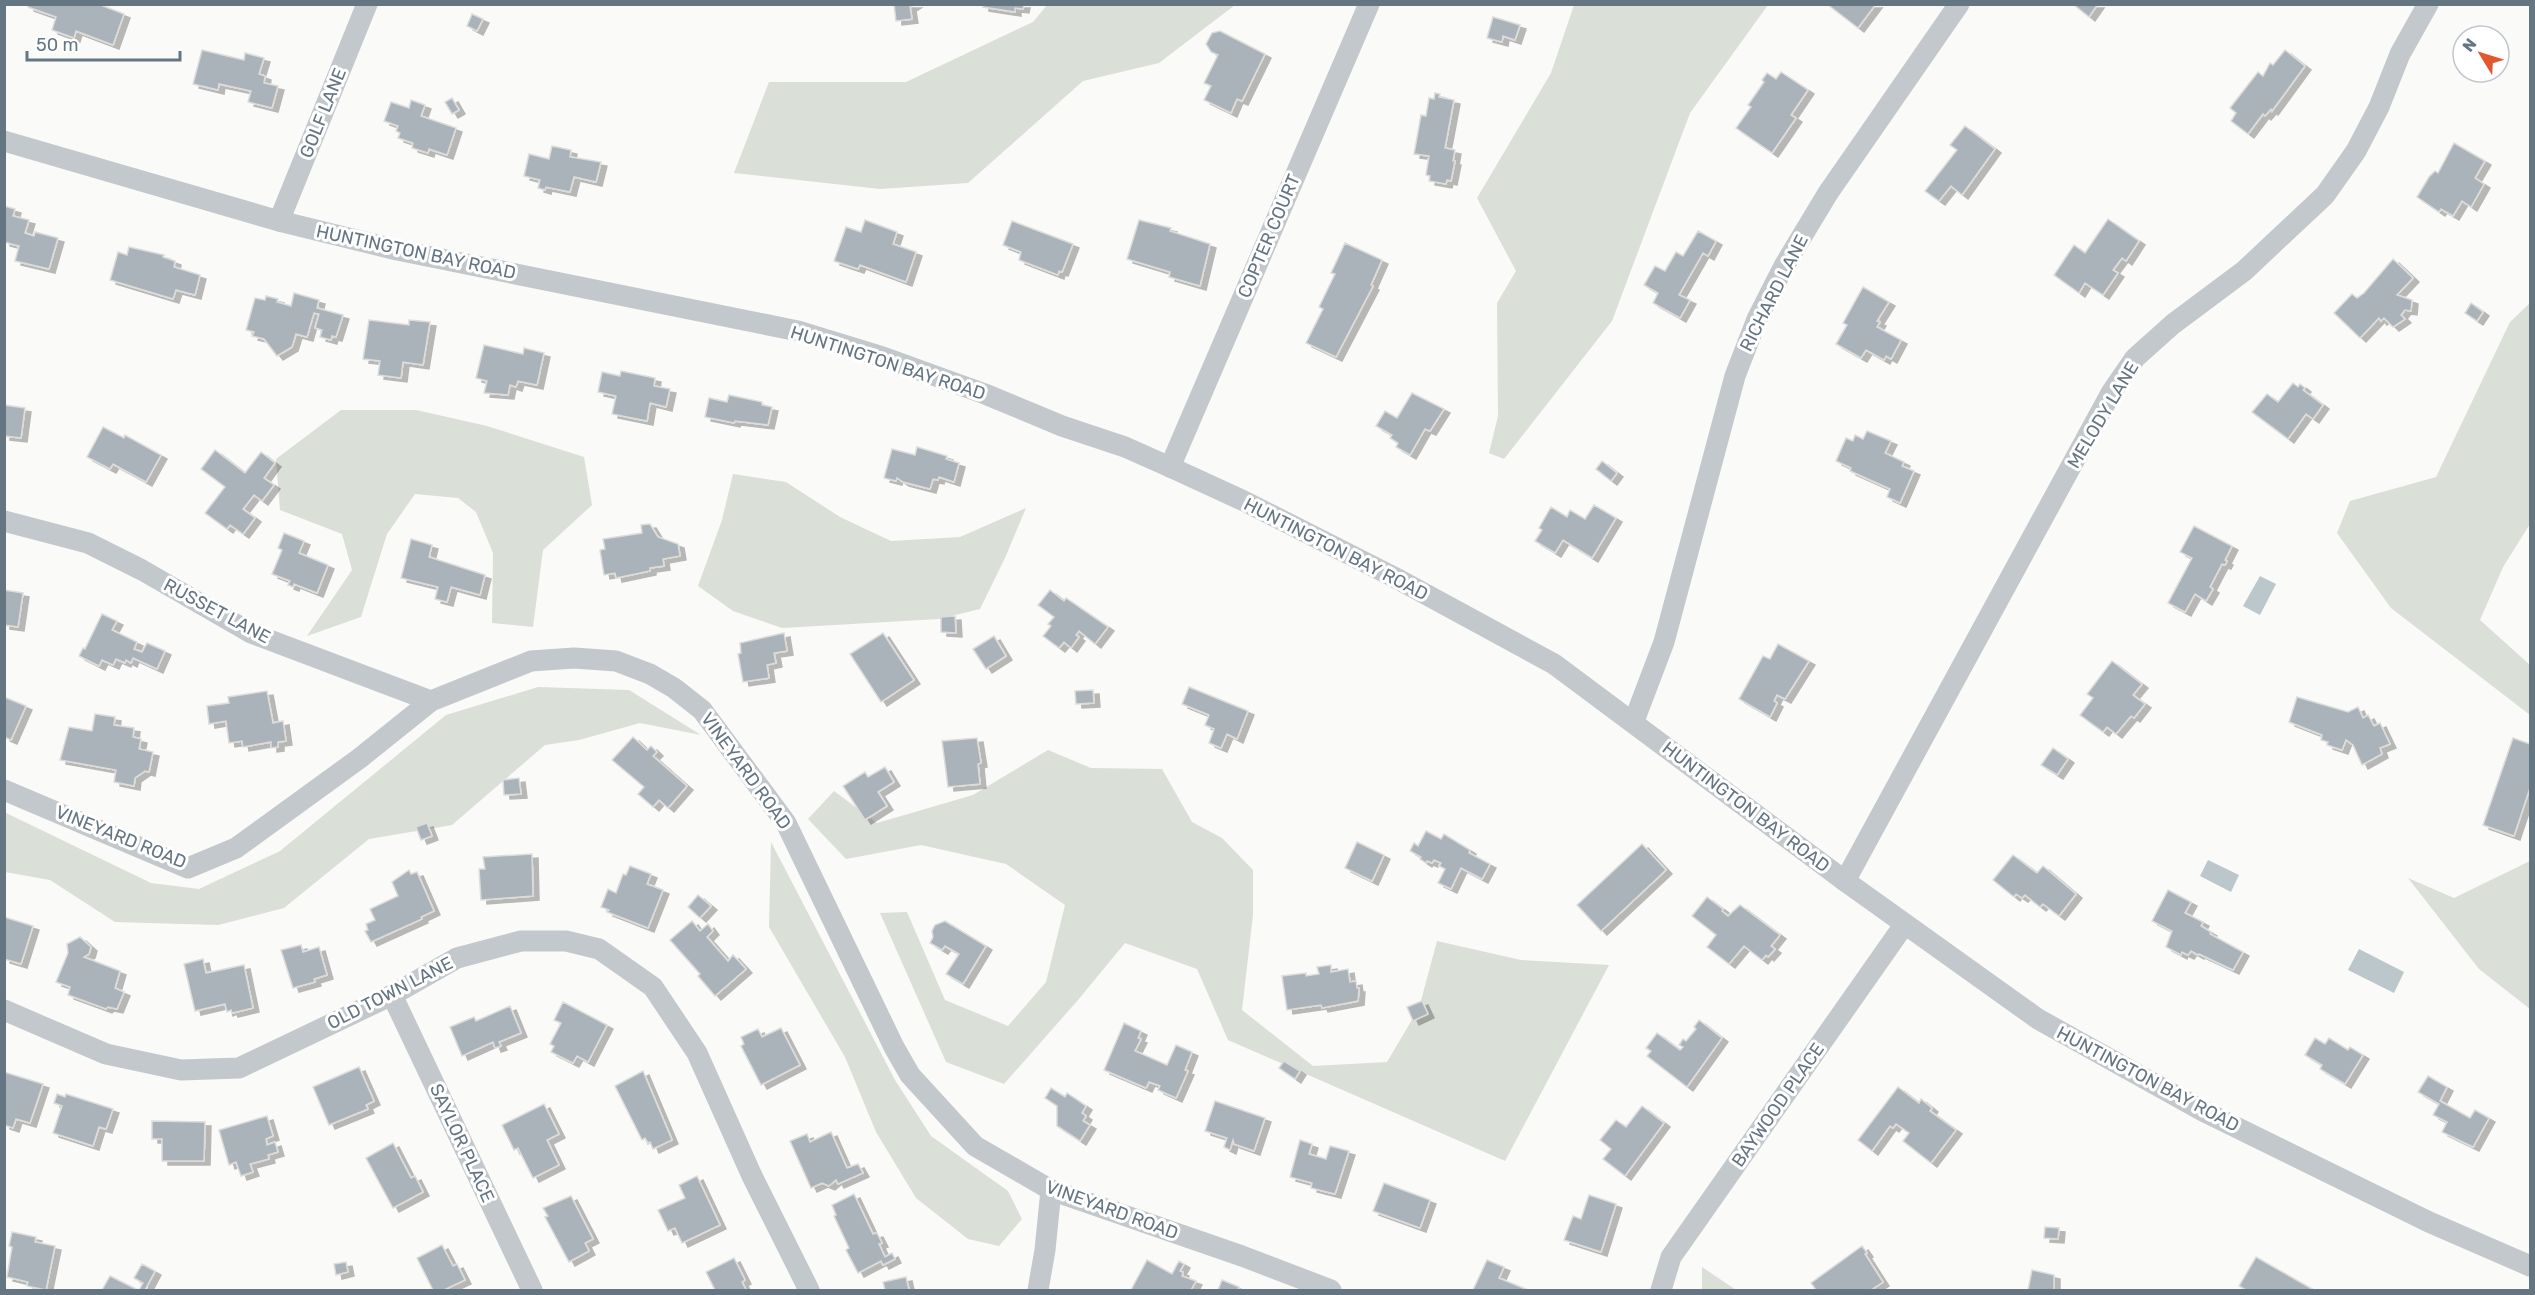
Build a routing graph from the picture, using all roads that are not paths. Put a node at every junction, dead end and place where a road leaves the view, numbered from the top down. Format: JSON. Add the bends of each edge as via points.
{"nodes":[{"id":1,"x":367,"y":4,"type":"edge"},
{"id":2,"x":1369,"y":4,"type":"edge"},
{"id":3,"x":1959,"y":4,"type":"edge"},
{"id":4,"x":2428,"y":4,"type":"edge"},
{"id":5,"x":4,"y":141,"type":"edge"},
{"id":6,"x":279,"y":221,"type":"junction"},
{"id":7,"x":1170,"y":467,"type":"junction"},
{"id":8,"x":4,"y":521,"type":"edge"},
{"id":9,"x":431,"y":701,"type":"junction"},
{"id":10,"x":1634,"y":722,"type":"junction"},
{"id":11,"x":4,"y":790,"type":"edge"},
{"id":12,"x":1845,"y":881,"type":"junction"},
{"id":13,"x":1904,"y":925,"type":"junction"},
{"id":14,"x":392,"y":995,"type":"junction"},
{"id":15,"x":4,"y":1010,"type":"edge"},
{"id":16,"x":1051,"y":1190,"type":"junction"},
{"id":17,"x":2530,"y":1266,"type":"edge"},
{"id":18,"x":532,"y":1290,"type":"edge"},
{"id":19,"x":810,"y":1290,"type":"edge"},
{"id":20,"x":1038,"y":1290,"type":"edge"},
{"id":21,"x":1331,"y":1290,"type":"edge"},
{"id":22,"x":1661,"y":1290,"type":"edge"}],
"edges":[{"from":1,"to":6,"type":"street","name":"GOLF LANE"},
{"from":2,"to":7,"type":"street","name":"COPTER COURT"},
{"from":3,"to":10,"type":"street","name":"RICHARD LANE","via":[[1828,193],[1757,319],[1735,375],[1664,642]]},
{"from":4,"to":12,"type":"street","name":"MELODY LANE","via":[[2400,54],[2356,151],[2325,195],[2244,271],[2135,358],[2111,393]]},
{"from":5,"to":6,"type":"street","name":"HUNTINGTON BAY ROAD"},
{"from":6,"to":7,"type":"street","name":"HUNTINGTON BAY ROAD","via":[[397,250],[798,331],[884,357]]},
{"from":7,"to":10,"type":"street","name":"HUNTINGTON BAY ROAD","via":[[1394,577],[1554,664]]},
{"from":8,"to":9,"type":"street","name":"RUSSET LANE","via":[[88,543],[251,633]]},
{"from":9,"to":11,"type":"street","name":"VINEYARD ROAD","via":[[236,848],[188,868]]},
{"from":9,"to":16,"type":"street","name":"VINEYARD ROAD","via":[[531,660],[574,658],[616,661],[650,674],[702,710],[786,823],[910,1075],[975,1146]]},
{"from":10,"to":12,"type":"street","name":"HUNTINGTON BAY ROAD"},
{"from":12,"to":13,"type":"street","name":"HUNTINGTON BAY ROAD"},
{"from":13,"to":17,"type":"street","name":"HUNTINGTON BAY ROAD","via":[[2038,1019],[2203,1111],[2429,1222]]},
{"from":13,"to":22,"type":"street","name":"BAYWOOD PLACE","via":[[1671,1257]]},
{"from":14,"to":15,"type":"street","name":"OLD TOWN LANE","via":[[239,1068],[181,1070],[106,1054]]},
{"from":14,"to":18,"type":"street","name":"SAYLOR PLACE"},
{"from":14,"to":19,"type":"street","name":"OLD TOWN LANE","via":[[457,958],[521,941],[566,941],[599,949],[653,987],[697,1053],[752,1176]]},
{"from":16,"to":20,"type":"street"},
{"from":16,"to":21,"type":"street","name":"VINEYARD ROAD"}]}
